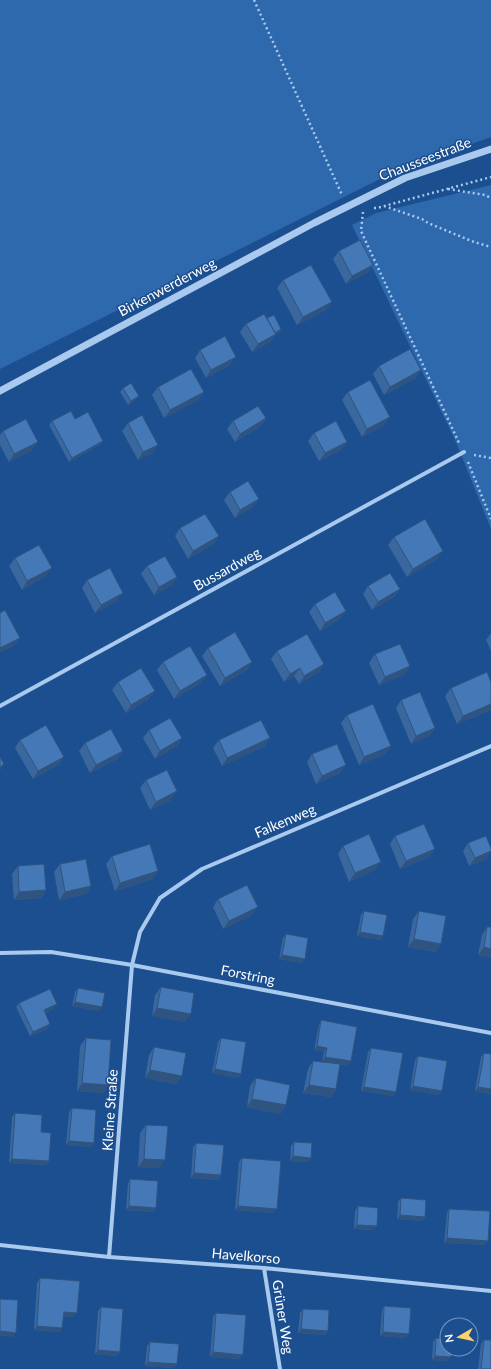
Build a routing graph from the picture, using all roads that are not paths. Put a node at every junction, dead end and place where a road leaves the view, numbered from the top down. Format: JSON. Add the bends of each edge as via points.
{"nodes":[{"id":1,"x":491,"y":149,"type":"edge"},
{"id":2,"x":347,"y":206,"type":"joint"},
{"id":3,"x":0,"y":391,"type":"edge"},
{"id":4,"x":464,"y":452,"type":"road end"},
{"id":5,"x":0,"y":706,"type":"edge"},
{"id":6,"x":491,"y":746,"type":"edge"},
{"id":7,"x":0,"y":952,"type":"edge"},
{"id":8,"x":132,"y":964,"type":"junction"},
{"id":9,"x":491,"y":1033,"type":"edge"},
{"id":10,"x":0,"y":1245,"type":"edge"},
{"id":11,"x":109,"y":1257,"type":"junction"},
{"id":12,"x":264,"y":1268,"type":"junction"},
{"id":13,"x":491,"y":1291,"type":"edge"},
{"id":14,"x":280,"y":1369,"type":"edge"}],
"edges":[{"from":1,"to":2,"type":"street","name":"Chausseestraße","via":[[405,178]]},
{"from":2,"to":3,"type":"street","name":"Birkenwerderweg"},
{"from":4,"to":5,"type":"street","name":"Bussardweg"},
{"from":6,"to":8,"type":"street","name":"Falkenweg","via":[[202,869],[160,898],[140,932]]},
{"from":7,"to":8,"type":"street","name":"Forstring","via":[[51,952]]},
{"from":8,"to":9,"type":"street","name":"Forstring"},
{"from":8,"to":11,"type":"street","name":"Kleine Straße"},
{"from":10,"to":11,"type":"street","name":"Havelkorso"},
{"from":11,"to":12,"type":"street","name":"Havelkorso"},
{"from":12,"to":13,"type":"street","name":"Havelkorso"},
{"from":12,"to":14,"type":"street","name":"Grüner Weg"}]}
